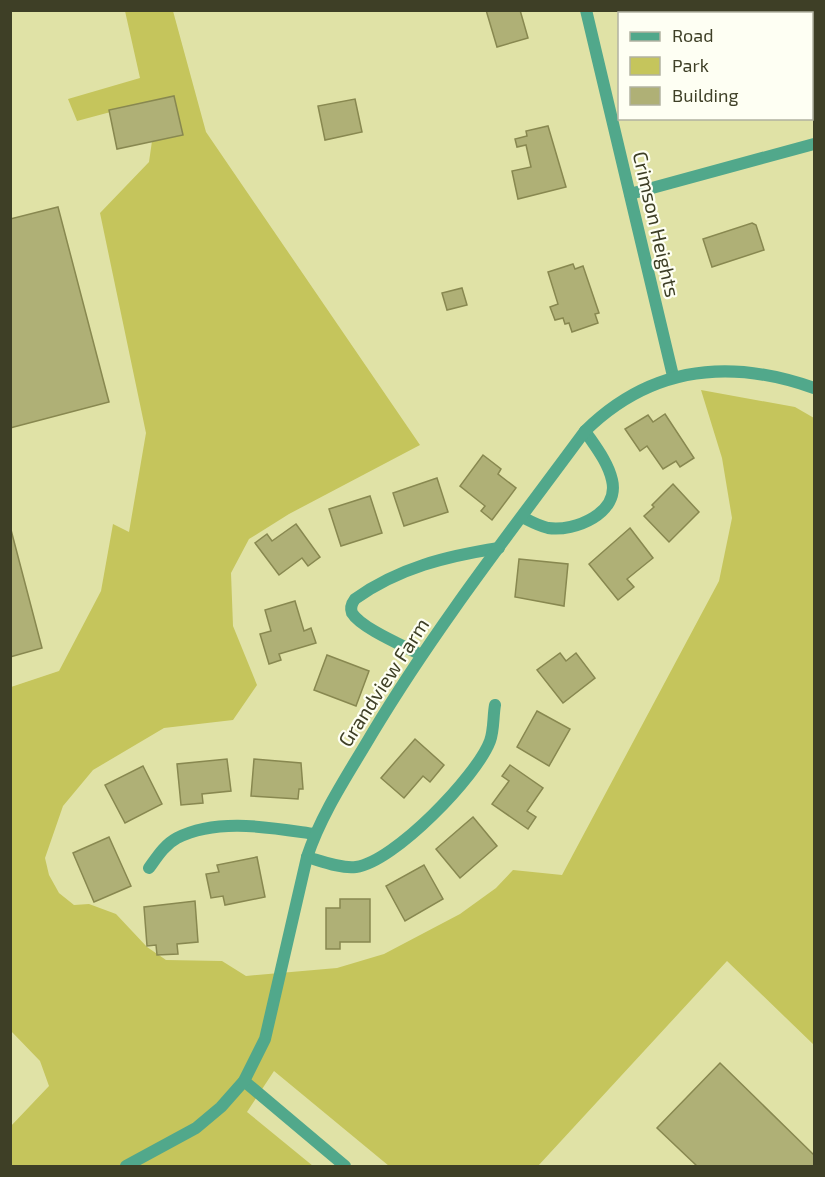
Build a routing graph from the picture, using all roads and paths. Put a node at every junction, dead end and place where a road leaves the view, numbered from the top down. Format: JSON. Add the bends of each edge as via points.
{"nodes":[{"id":1,"x":586,"y":10,"type":"edge"},
{"id":2,"x":814,"y":144,"type":"edge"},
{"id":3,"x":630,"y":194,"type":"junction"},
{"id":4,"x":673,"y":376,"type":"junction"},
{"id":5,"x":814,"y":388,"type":"edge"},
{"id":6,"x":585,"y":431,"type":"junction"},
{"id":7,"x":522,"y":517,"type":"junction"},
{"id":8,"x":499,"y":548,"type":"junction"},
{"id":9,"x":420,"y":655,"type":"junction"},
{"id":10,"x":495,"y":705,"type":"dead end"},
{"id":11,"x":315,"y":834,"type":"junction"},
{"id":12,"x":307,"y":857,"type":"junction"},
{"id":13,"x":148,"y":868,"type":"dead end"},
{"id":14,"x":244,"y":1081,"type":"junction"},
{"id":15,"x":126,"y":1167,"type":"edge"},
{"id":16,"x":345,"y":1167,"type":"edge"}],
"edges":[{"from":1,"to":3,"type":"street","name":"Crimson Heights"},
{"from":2,"to":3,"type":"street"},
{"from":3,"to":4,"type":"street","name":"Crimson Heights"},
{"from":4,"to":5,"type":"street","name":"Grandview Farm","via":[[744,374],[788,379]]},
{"from":4,"to":6,"type":"street","name":"Grandview Farm","via":[[634,392]]},
{"from":6,"to":7,"type":"street","name":"Grandview Farm"},
{"from":6,"to":7,"type":"street","via":[[613,480],[605,509],[580,524],[563,528],[546,528]]},
{"from":7,"to":8,"type":"street","name":"Grandview Farm"},
{"from":8,"to":9,"type":"street","name":"Grandview Farm"},
{"from":8,"to":9,"type":"street","via":[[450,555],[407,570],[355,599],[352,613]]},
{"from":9,"to":11,"type":"street","name":"Grandview Farm"},
{"from":10,"to":12,"type":"street","via":[[490,740],[475,765],[441,808],[390,851],[354,867]]},
{"from":11,"to":12,"type":"street","name":"Grandview Farm"},
{"from":11,"to":13,"type":"street","via":[[268,827],[210,829],[176,839]]},
{"from":12,"to":14,"type":"street","name":"Grandview Farm","via":[[265,1039]]},
{"from":14,"to":15,"type":"street","name":"Grandview Farm","via":[[196,1128]]},
{"from":14,"to":16,"type":"street"}]}
